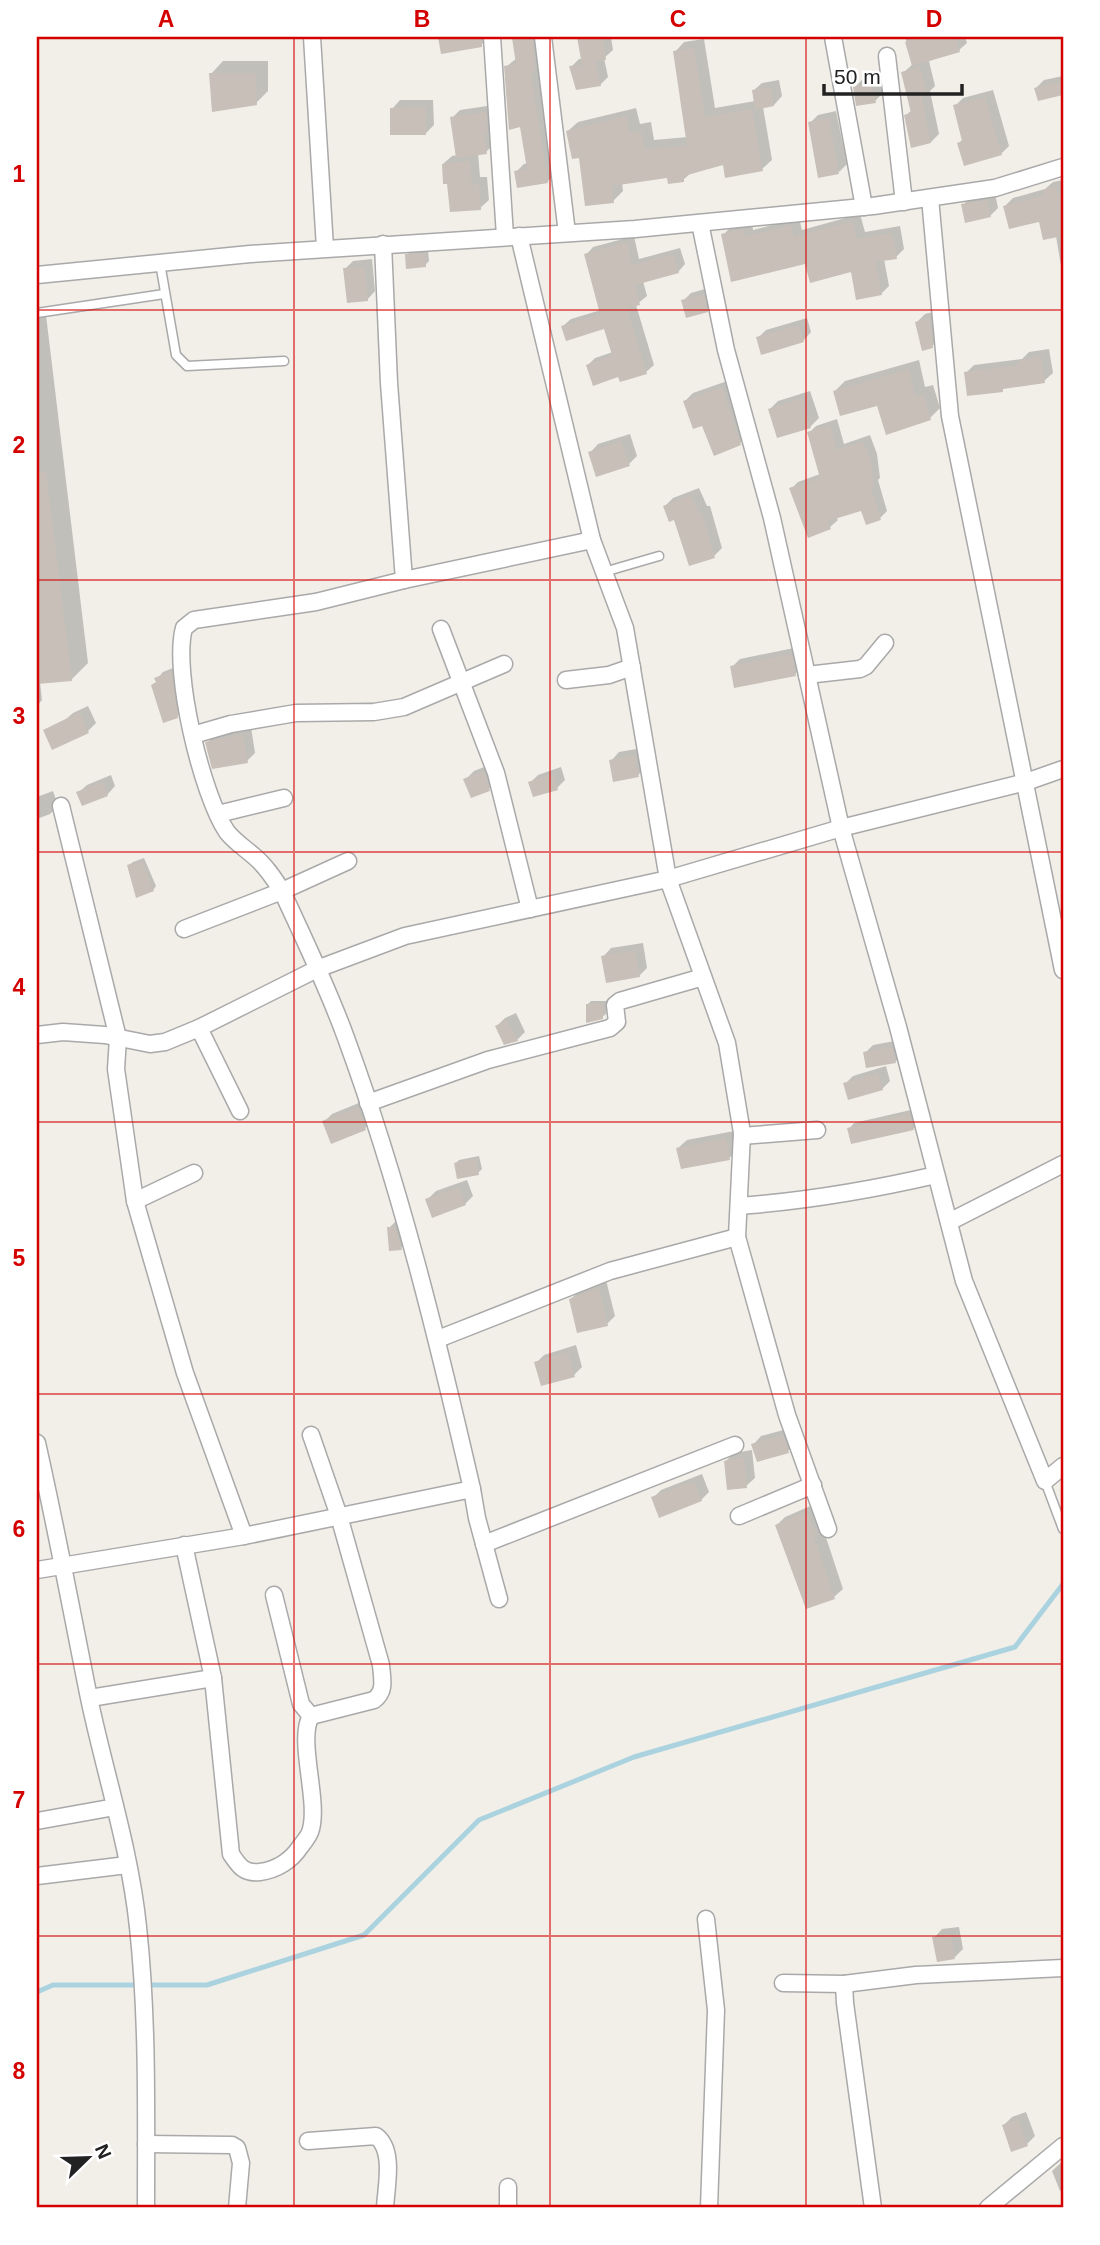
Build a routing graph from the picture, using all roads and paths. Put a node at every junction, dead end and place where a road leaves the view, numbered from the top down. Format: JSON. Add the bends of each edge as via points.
{"nodes":[{"id":1,"x":312,"y":37,"type":"edge"},
{"id":2,"x":492,"y":37,"type":"edge"},
{"id":3,"x":543,"y":37,"type":"edge"},
{"id":4,"x":833,"y":37,"type":"edge"},
{"id":5,"x":887,"y":56,"type":"dead end"},
{"id":6,"x":1063,"y":167,"type":"edge"},
{"id":7,"x":930,"y":198,"type":"junction"},
{"id":8,"x":904,"y":202,"type":"junction"},
{"id":9,"x":864,"y":207,"type":"junction"},
{"id":10,"x":700,"y":223,"type":"junction"},
{"id":11,"x":567,"y":233,"type":"junction"},
{"id":12,"x":512,"y":236,"type":"junction"},
{"id":13,"x":383,"y":243,"type":"junction"},
{"id":14,"x":325,"y":248,"type":"junction"},
{"id":15,"x":160,"y":263,"type":"junction"},
{"id":16,"x":37,"y":275,"type":"edge"},
{"id":17,"x":164,"y":294,"type":"junction"},
{"id":18,"x":37,"y":313,"type":"edge"},
{"id":19,"x":284,"y":361,"type":"dead end"},
{"id":20,"x":592,"y":540,"type":"junction"},
{"id":21,"x":659,"y":556,"type":"dead end"},
{"id":22,"x":604,"y":572,"type":"junction"},
{"id":23,"x":404,"y":580,"type":"junction"},
{"id":24,"x":440,"y":629,"type":"dead end"},
{"id":25,"x":884,"y":643,"type":"dead end"},
{"id":26,"x":504,"y":664,"type":"dead end"},
{"id":27,"x":632,"y":667,"type":"junction"},
{"id":28,"x":807,"y":675,"type":"junction"},
{"id":29,"x":566,"y":680,"type":"dead end"},
{"id":30,"x":461,"y":684,"type":"junction"},
{"id":31,"x":192,"y":735,"type":"junction"},
{"id":32,"x":1063,"y":769,"type":"edge"},
{"id":33,"x":1026,"y":782,"type":"junction"},
{"id":34,"x":284,"y":798,"type":"dead end"},
{"id":35,"x":61,"y":806,"type":"dead end"},
{"id":36,"x":218,"y":814,"type":"junction"},
{"id":37,"x":841,"y":828,"type":"junction"},
{"id":38,"x":348,"y":861,"type":"dead end"},
{"id":39,"x":668,"y":879,"type":"junction"},
{"id":40,"x":282,"y":891,"type":"junction"},
{"id":41,"x":530,"y":909,"type":"junction"},
{"id":42,"x":184,"y":929,"type":"dead end"},
{"id":43,"x":317,"y":969,"type":"junction"},
{"id":44,"x":1063,"y":970,"type":"edge"},
{"id":45,"x":703,"y":976,"type":"junction"},
{"id":46,"x":200,"y":1028,"type":"junction"},
{"id":47,"x":37,"y":1035,"type":"edge"},
{"id":48,"x":118,"y":1038,"type":"junction"},
{"id":49,"x":368,"y":1103,"type":"junction"},
{"id":50,"x":240,"y":1111,"type":"dead end"},
{"id":51,"x":817,"y":1130,"type":"dead end"},
{"id":52,"x":742,"y":1136,"type":"junction"},
{"id":53,"x":1063,"y":1164,"type":"edge"},
{"id":54,"x":194,"y":1173,"type":"dead end"},
{"id":55,"x":936,"y":1175,"type":"junction"},
{"id":56,"x":135,"y":1201,"type":"junction"},
{"id":57,"x":739,"y":1206,"type":"junction"},
{"id":58,"x":948,"y":1222,"type":"junction"},
{"id":59,"x":737,"y":1237,"type":"junction"},
{"id":60,"x":438,"y":1339,"type":"junction"},
{"id":61,"x":311,"y":1435,"type":"dead end"},
{"id":62,"x":37,"y":1443,"type":"edge"},
{"id":63,"x":735,"y":1445,"type":"dead end"},
{"id":64,"x":1063,"y":1466,"type":"edge"},
{"id":65,"x":1045,"y":1482,"type":"junction"},
{"id":66,"x":813,"y":1485,"type":"junction"},
{"id":67,"x":472,"y":1489,"type":"junction"},
{"id":68,"x":340,"y":1516,"type":"junction"},
{"id":69,"x":739,"y":1516,"type":"dead end"},
{"id":70,"x":828,"y":1529,"type":"dead end"},
{"id":71,"x":1063,"y":1529,"type":"edge"},
{"id":72,"x":244,"y":1536,"type":"junction"},
{"id":73,"x":484,"y":1544,"type":"junction"},
{"id":74,"x":184,"y":1545,"type":"junction"},
{"id":75,"x":64,"y":1564,"type":"junction"},
{"id":76,"x":37,"y":1570,"type":"edge"},
{"id":77,"x":274,"y":1595,"type":"dead end"},
{"id":78,"x":499,"y":1599,"type":"dead end"},
{"id":79,"x":213,"y":1678,"type":"junction"},
{"id":80,"x":90,"y":1698,"type":"junction"},
{"id":81,"x":311,"y":1716,"type":"junction"},
{"id":82,"x":115,"y":1807,"type":"junction"},
{"id":83,"x":37,"y":1821,"type":"edge"},
{"id":84,"x":127,"y":1864,"type":"junction"},
{"id":85,"x":37,"y":1876,"type":"edge"},
{"id":86,"x":706,"y":1919,"type":"dead end"},
{"id":87,"x":1063,"y":1968,"type":"edge"},
{"id":88,"x":783,"y":1983,"type":"dead end"},
{"id":89,"x":844,"y":1984,"type":"junction"},
{"id":90,"x":308,"y":2141,"type":"dead end"},
{"id":91,"x":146,"y":2144,"type":"junction"},
{"id":92,"x":1063,"y":2146,"type":"edge"},
{"id":93,"x":508,"y":2187,"type":"dead end"},
{"id":94,"x":146,"y":2208,"type":"edge"},
{"id":95,"x":237,"y":2208,"type":"edge"},
{"id":96,"x":384,"y":2208,"type":"edge"},
{"id":97,"x":508,"y":2208,"type":"edge"},
{"id":98,"x":709,"y":2208,"type":"edge"},
{"id":99,"x":873,"y":2208,"type":"edge"},
{"id":100,"x":988,"y":2208,"type":"edge"}],
"edges":[{"from":1,"to":14,"type":"street"},
{"from":2,"to":12,"type":"street"},
{"from":3,"to":11,"type":"street"},
{"from":4,"to":9,"type":"street"},
{"from":5,"to":8,"type":"street"},
{"from":6,"to":7,"type":"street","via":[[995,188]]},
{"from":7,"to":8,"type":"street"},
{"from":7,"to":33,"type":"street","via":[[950,416]]},
{"from":8,"to":9,"type":"street"},
{"from":9,"to":10,"type":"street"},
{"from":10,"to":11,"type":"street"},
{"from":10,"to":28,"type":"street","via":[[726,351],[772,518]]},
{"from":11,"to":12,"type":"street"},
{"from":12,"to":13,"type":"street"},
{"from":12,"to":20,"type":"street"},
{"from":13,"to":14,"type":"street"},
{"from":13,"to":23,"type":"street"},
{"from":14,"to":15,"type":"street"},
{"from":15,"to":16,"type":"street"},
{"from":15,"to":17,"type":"lane"},
{"from":17,"to":18,"type":"lane"},
{"from":17,"to":19,"type":"lane","via":[[176,355],[187,366]]},
{"from":20,"to":22,"type":"street"},
{"from":20,"to":23,"type":"street"},
{"from":21,"to":22,"type":"lane"},
{"from":22,"to":27,"type":"street","via":[[625,628]]},
{"from":23,"to":31,"type":"street","via":[[316,603],[189,622],[181,643]]},
{"from":24,"to":30,"type":"street"},
{"from":25,"to":28,"type":"street","via":[[860,669]]},
{"from":26,"to":30,"type":"street"},
{"from":27,"to":29,"type":"street"},
{"from":27,"to":39,"type":"street"},
{"from":28,"to":37,"type":"street"},
{"from":30,"to":31,"type":"street","via":[[404,707],[296,713]]},
{"from":30,"to":41,"type":"street","via":[[496,773]]},
{"from":31,"to":36,"type":"street"},
{"from":32,"to":33,"type":"street"},
{"from":33,"to":37,"type":"street"},
{"from":33,"to":44,"type":"street"},
{"from":34,"to":36,"type":"street"},
{"from":35,"to":48,"type":"street"},
{"from":36,"to":40,"type":"street","via":[[229,834],[270,872]]},
{"from":37,"to":39,"type":"street"},
{"from":37,"to":55,"type":"street"},
{"from":38,"to":40,"type":"street"},
{"from":39,"to":41,"type":"street"},
{"from":39,"to":45,"type":"street"},
{"from":40,"to":42,"type":"street"},
{"from":40,"to":43,"type":"street"},
{"from":41,"to":43,"type":"street","via":[[405,936]]},
{"from":43,"to":46,"type":"street"},
{"from":43,"to":49,"type":"street"},
{"from":45,"to":49,"type":"street","via":[[620,1001],[615,1005],[617,1022],[610,1028],[488,1060]]},
{"from":45,"to":52,"type":"street","via":[[727,1043]]},
{"from":46,"to":48,"type":"street","via":[[150,1044]]},
{"from":46,"to":50,"type":"street"},
{"from":47,"to":48,"type":"street","via":[[63,1032]]},
{"from":48,"to":56,"type":"street","via":[[116,1069]]},
{"from":49,"to":60,"type":"street"},
{"from":51,"to":52,"type":"street"},
{"from":52,"to":57,"type":"street"},
{"from":53,"to":58,"type":"street"},
{"from":54,"to":56,"type":"street"},
{"from":55,"to":57,"type":"street","via":[[843,1194]]},
{"from":55,"to":58,"type":"street"},
{"from":56,"to":72,"type":"street","via":[[185,1373]]},
{"from":57,"to":59,"type":"street"},
{"from":58,"to":65,"type":"street","via":[[964,1281]]},
{"from":59,"to":60,"type":"street","via":[[610,1271]]},
{"from":59,"to":66,"type":"street","via":[[787,1415]]},
{"from":60,"to":67,"type":"street"},
{"from":61,"to":68,"type":"street"},
{"from":62,"to":75,"type":"street"},
{"from":63,"to":73,"type":"street"},
{"from":64,"to":65,"type":"street"},
{"from":65,"to":71,"type":"lane"},
{"from":66,"to":69,"type":"street"},
{"from":66,"to":70,"type":"street"},
{"from":67,"to":68,"type":"street"},
{"from":67,"to":73,"type":"street"},
{"from":68,"to":72,"type":"street"},
{"from":68,"to":81,"type":"street","via":[[381,1665],[383,1689],[374,1700]]},
{"from":72,"to":74,"type":"street"},
{"from":73,"to":78,"type":"street"},
{"from":74,"to":75,"type":"street"},
{"from":74,"to":79,"type":"street"},
{"from":75,"to":76,"type":"street"},
{"from":75,"to":80,"type":"street"},
{"from":77,"to":81,"type":"street","via":[[301,1704]]},
{"from":79,"to":80,"type":"street"},
{"from":79,"to":81,"type":"street","via":[[231,1854],[248,1873],[283,1865],[295,1856],[311,1831],[307,1723]]},
{"from":80,"to":82,"type":"street"},
{"from":82,"to":83,"type":"street"},
{"from":82,"to":84,"type":"street"},
{"from":84,"to":85,"type":"street"},
{"from":84,"to":91,"type":"street","via":[[144,2001]]},
{"from":86,"to":98,"type":"street","via":[[716,2010]]},
{"from":87,"to":89,"type":"street","via":[[916,1975]]},
{"from":88,"to":89,"type":"street"},
{"from":89,"to":99,"type":"street"},
{"from":90,"to":96,"type":"street","via":[[376,2136],[384,2142]]},
{"from":91,"to":94,"type":"street"},
{"from":91,"to":95,"type":"street","via":[[237,2148],[241,2163]]},
{"from":92,"to":100,"type":"street"},
{"from":93,"to":97,"type":"street"}]}
